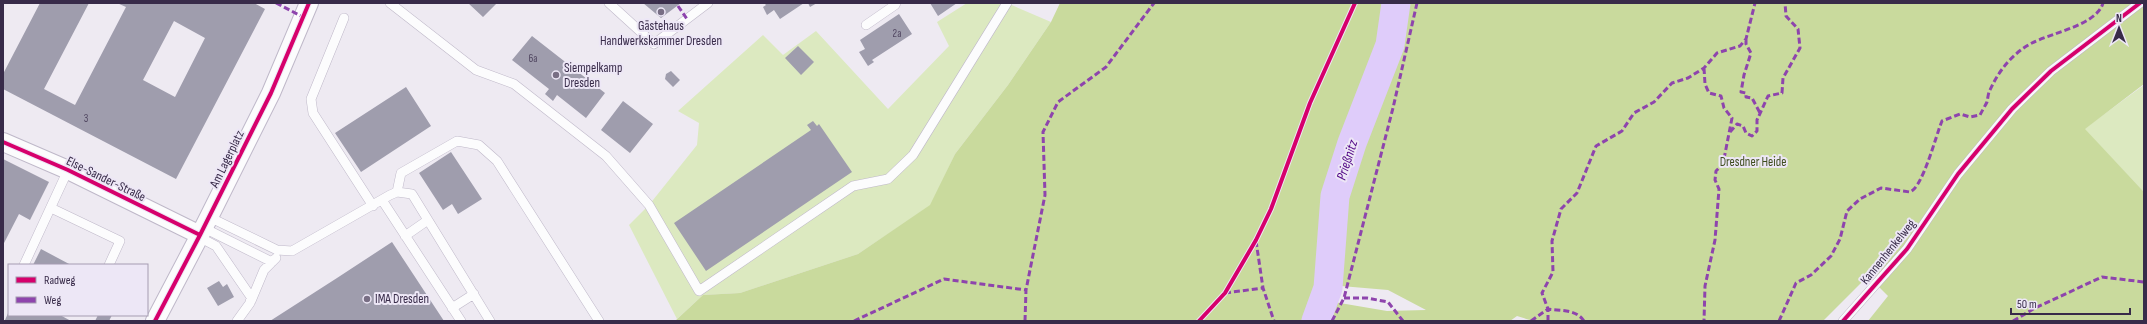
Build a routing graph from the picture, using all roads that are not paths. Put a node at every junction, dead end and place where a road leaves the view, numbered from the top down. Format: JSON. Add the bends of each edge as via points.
{"nodes":[{"id":1,"x":309,"y":3,"type":"edge"},
{"id":2,"x":390,"y":3,"type":"edge"},
{"id":3,"x":609,"y":3,"type":"edge"},
{"id":4,"x":708,"y":3,"type":"edge"},
{"id":5,"x":896,"y":3,"type":"edge"},
{"id":6,"x":1007,"y":3,"type":"edge"},
{"id":7,"x":2140,"y":3,"type":"edge"},
{"id":8,"x":344,"y":18,"type":"dead end"},
{"id":9,"x":866,"y":25,"type":"dead end"},
{"id":10,"x":3,"y":142,"type":"edge"},
{"id":11,"x":68,"y":170,"type":"junction"},
{"id":12,"x":397,"y":192,"type":"junction"},
{"id":13,"x":382,"y":200,"type":"junction"},
{"id":14,"x":373,"y":206,"type":"junction"},
{"id":15,"x":51,"y":208,"type":"junction"},
{"id":16,"x":428,"y":220,"type":"junction"},
{"id":17,"x":203,"y":229,"type":"junction"},
{"id":18,"x":405,"y":236,"type":"junction"},
{"id":19,"x":283,"y":252,"type":"junction"},
{"id":20,"x":272,"y":262,"type":"junction"},
{"id":21,"x":24,"y":264,"type":"edge"},
{"id":22,"x":109,"y":264,"type":"edge"},
{"id":23,"x":474,"y":294,"type":"junction"},
{"id":24,"x":251,"y":300,"type":"junction"},
{"id":25,"x":452,"y":308,"type":"junction"},
{"id":26,"x":155,"y":321,"type":"edge"},
{"id":27,"x":237,"y":321,"type":"edge"},
{"id":28,"x":461,"y":321,"type":"edge"},
{"id":29,"x":490,"y":321,"type":"edge"},
{"id":30,"x":599,"y":321,"type":"edge"},
{"id":31,"x":1843,"y":321,"type":"edge"}],
"edges":[{"from":1,"to":17,"type":"street","name":"Am Lagerplatz","via":[[270,93]]},
{"from":2,"to":6,"type":"lane","via":[[476,70],[514,84],[606,156],[649,206],[699,291],[853,186],[888,179],[913,155]]},
{"from":3,"to":4,"type":"lane","via":[[654,44]]},
{"from":5,"to":9,"type":"lane","via":[[896,6]]},
{"from":7,"to":31,"type":"lane","name":"Kannenhenkelweg","via":[[2051,71],[2012,109],[1958,174],[1907,249]]},
{"from":8,"to":14,"type":"lane","via":[[311,99],[311,106]]},
{"from":10,"to":11,"type":"street","name":"Else-Sander-Straße"},
{"from":11,"to":15,"type":"lane"},
{"from":11,"to":17,"type":"street","name":"Else-Sander-Straße"},
{"from":12,"to":13,"type":"lane"},
{"from":12,"to":16,"type":"lane","via":[[412,194]]},
{"from":12,"to":30,"type":"lane","via":[[401,173],[457,141],[479,145],[497,161]]},
{"from":13,"to":14,"type":"lane"},
{"from":13,"to":18,"type":"lane"},
{"from":14,"to":19,"type":"lane","via":[[297,249]]},
{"from":15,"to":21,"type":"lane"},
{"from":15,"to":22,"type":"lane","via":[[120,241]]},
{"from":16,"to":18,"type":"lane"},
{"from":16,"to":23,"type":"lane"},
{"from":17,"to":19,"type":"lane"},
{"from":17,"to":20,"type":"lane"},
{"from":17,"to":24,"type":"lane"},
{"from":17,"to":26,"type":"street","name":"Am Lagerplatz"},
{"from":18,"to":25,"type":"lane"},
{"from":19,"to":20,"type":"lane"},
{"from":20,"to":24,"type":"lane","via":[[264,270]]},
{"from":23,"to":25,"type":"lane"},
{"from":23,"to":29,"type":"lane"},
{"from":24,"to":27,"type":"lane"},
{"from":25,"to":28,"type":"lane"}]}
